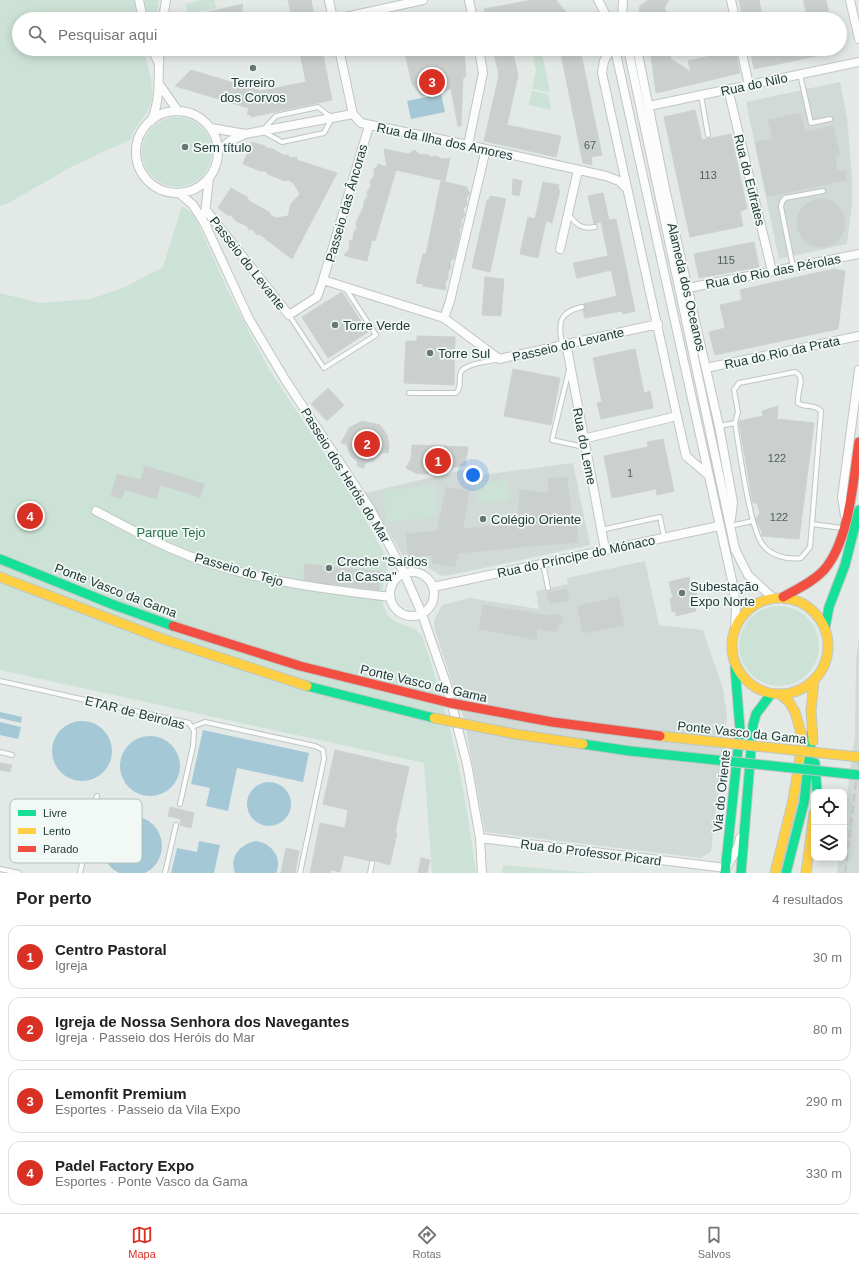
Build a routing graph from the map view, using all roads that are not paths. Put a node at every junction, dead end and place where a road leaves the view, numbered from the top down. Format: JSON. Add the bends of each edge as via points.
{"nodes":[{"id":1,"x":139,"y":0,"type":"edge"},
{"id":2,"x":166,"y":0,"type":"edge"},
{"id":3,"x":329,"y":0,"type":"edge"},
{"id":4,"x":423,"y":0,"type":"edge"},
{"id":5,"x":469,"y":0,"type":"edge"},
{"id":6,"x":598,"y":0,"type":"edge"},
{"id":7,"x":623,"y":0,"type":"edge"},
{"id":8,"x":731,"y":0,"type":"edge"},
{"id":9,"x":850,"y":0,"type":"edge"},
{"id":10,"x":142,"y":12,"type":"edge"},
{"id":11,"x":165,"y":12,"type":"edge"},
{"id":12,"x":332,"y":12,"type":"edge"},
{"id":13,"x":368,"y":12,"type":"edge"},
{"id":14,"x":472,"y":12,"type":"edge"},
{"id":15,"x":604,"y":12,"type":"edge"},
{"id":16,"x":622,"y":12,"type":"edge"},
{"id":17,"x":734,"y":12,"type":"edge"},
{"id":18,"x":859,"y":39,"type":"edge"},
{"id":19,"x":155,"y":56,"type":"edge"},
{"id":20,"x":159,"y":56,"type":"edge"},
{"id":21,"x":341,"y":56,"type":"edge"},
{"id":22,"x":480,"y":56,"type":"edge"},
{"id":23,"x":607,"y":56,"type":"edge"},
{"id":24,"x":617,"y":56,"type":"edge"},
{"id":25,"x":629,"y":56,"type":"edge"},
{"id":26,"x":638,"y":56,"type":"edge"},
{"id":27,"x":743,"y":56,"type":"edge"},
{"id":28,"x":859,"y":62,"type":"edge"},
{"id":29,"x":158,"y":63,"type":"junction"},
{"id":30,"x":800,"y":74,"type":"junction"},
{"id":31,"x":159,"y":84,"type":"junction"},
{"id":32,"x":749,"y":85,"type":"junction"},
{"id":33,"x":728,"y":89,"type":"junction"},
{"id":34,"x":701,"y":95,"type":"junction"},
{"id":35,"x":649,"y":106,"type":"junction"},
{"id":36,"x":178,"y":111,"type":"junction"},
{"id":37,"x":353,"y":114,"type":"junction"},
{"id":38,"x":332,"y":118,"type":"junction"},
{"id":39,"x":830,"y":119,"type":"dead end"},
{"id":40,"x":150,"y":121,"type":"junction"},
{"id":41,"x":369,"y":126,"type":"junction"},
{"id":42,"x":211,"y":128,"type":"junction"},
{"id":43,"x":262,"y":131,"type":"junction"},
{"id":44,"x":245,"y":134,"type":"junction"},
{"id":45,"x":708,"y":135,"type":"dead end"},
{"id":46,"x":468,"y":145,"type":"junction"},
{"id":47,"x":486,"y":149,"type":"junction"},
{"id":48,"x":218,"y":151,"type":"junction"},
{"id":49,"x":621,"y":162,"type":"junction"},
{"id":50,"x":578,"y":170,"type":"junction"},
{"id":51,"x":606,"y":176,"type":"junction"},
{"id":52,"x":209,"y":178,"type":"junction"},
{"id":53,"x":627,"y":190,"type":"junction"},
{"id":54,"x":823,"y":191,"type":"dead end"},
{"id":55,"x":179,"y":193,"type":"junction"},
{"id":56,"x":206,"y":210,"type":"junction"},
{"id":57,"x":568,"y":214,"type":"junction"},
{"id":58,"x":205,"y":224,"type":"junction"},
{"id":59,"x":595,"y":227,"type":"dead end"},
{"id":60,"x":560,"y":249,"type":"dead end"},
{"id":61,"x":859,"y":254,"type":"edge"},
{"id":62,"x":793,"y":267,"type":"junction"},
{"id":63,"x":772,"y":271,"type":"junction"},
{"id":64,"x":323,"y":280,"type":"junction"},
{"id":65,"x":344,"y":285,"type":"junction"},
{"id":66,"x":688,"y":288,"type":"junction"},
{"id":67,"x":582,"y":307,"type":"dead end"},
{"id":68,"x":289,"y":316,"type":"junction"},
{"id":69,"x":444,"y":318,"type":"junction"},
{"id":70,"x":658,"y":324,"type":"junction"},
{"id":71,"x":859,"y":336,"type":"edge"},
{"id":72,"x":564,"y":344,"type":"junction"},
{"id":73,"x":500,"y":359,"type":"junction"},
{"id":74,"x":570,"y":364,"type":"junction"},
{"id":75,"x":706,"y":368,"type":"junction"},
{"id":76,"x":859,"y":370,"type":"edge"},
{"id":77,"x":409,"y":393,"type":"dead end"},
{"id":78,"x":677,"y":416,"type":"junction"},
{"id":79,"x":735,"y":423,"type":"junction"},
{"id":80,"x":719,"y":426,"type":"junction"},
{"id":81,"x":859,"y":442,"type":"edge"},
{"id":82,"x":583,"y":443,"type":"junction"},
{"id":83,"x":707,"y":474,"type":"junction"},
{"id":84,"x":859,"y":510,"type":"edge"},
{"id":85,"x":96,"y":511,"type":"dead end"},
{"id":86,"x":845,"y":518,"type":"junction"},
{"id":87,"x":754,"y":521,"type":"junction"},
{"id":88,"x":812,"y":524,"type":"junction"},
{"id":89,"x":719,"y":526,"type":"junction"},
{"id":90,"x":730,"y":526,"type":"junction"},
{"id":91,"x":843,"y":528,"type":"junction"},
{"id":92,"x":601,"y":530,"type":"junction"},
{"id":93,"x":664,"y":537,"type":"junction"},
{"id":94,"x":605,"y":549,"type":"junction"},
{"id":95,"x":0,"y":560,"type":"edge"},
{"id":96,"x":543,"y":563,"type":"junction"},
{"id":97,"x":404,"y":573,"type":"junction"},
{"id":98,"x":0,"y":578,"type":"edge"},
{"id":99,"x":433,"y":587,"type":"junction"},
{"id":100,"x":548,"y":588,"type":"dead end"},
{"id":101,"x":390,"y":597,"type":"junction"},
{"id":102,"x":783,"y":597,"type":"junction"},
{"id":103,"x":773,"y":598,"type":"junction"},
{"id":104,"x":422,"y":614,"type":"junction"},
{"id":105,"x":735,"y":627,"type":"junction"},
{"id":106,"x":825,"y":628,"type":"junction"},
{"id":107,"x":735,"y":664,"type":"junction"},
{"id":108,"x":0,"y":681,"type":"edge"},
{"id":109,"x":814,"y":681,"type":"junction"},
{"id":110,"x":775,"y":694,"type":"junction"},
{"id":111,"x":192,"y":727,"type":"junction"},
{"id":112,"x":812,"y":732,"type":"junction"},
{"id":113,"x":0,"y":752,"type":"edge"},
{"id":114,"x":12,"y":755,"type":"dead end"},
{"id":115,"x":859,"y":757,"type":"edge"},
{"id":116,"x":859,"y":775,"type":"edge"},
{"id":117,"x":817,"y":789,"type":"edge"},
{"id":118,"x":97,"y":796,"type":"dead end"},
{"id":119,"x":96,"y":799,"type":"edge"},
{"id":120,"x":180,"y":804,"type":"dead end"},
{"id":121,"x":747,"y":808,"type":"junction"},
{"id":122,"x":176,"y":825,"type":"dead end"},
{"id":123,"x":813,"y":825,"type":"edge"},
{"id":124,"x":480,"y":838,"type":"junction"},
{"id":125,"x":82,"y":863,"type":"edge"},
{"id":126,"x":372,"y":863,"type":"dead end"},
{"id":127,"x":0,"y":869,"type":"edge"},
{"id":128,"x":726,"y":872,"type":"edge"},
{"id":129,"x":19,"y":873,"type":"edge"},
{"id":130,"x":80,"y":873,"type":"edge"},
{"id":131,"x":165,"y":873,"type":"edge"},
{"id":132,"x":300,"y":873,"type":"edge"},
{"id":133,"x":370,"y":873,"type":"edge"},
{"id":134,"x":482,"y":873,"type":"edge"},
{"id":135,"x":741,"y":873,"type":"edge"},
{"id":136,"x":774,"y":873,"type":"edge"},
{"id":137,"x":786,"y":873,"type":"edge"},
{"id":138,"x":806,"y":873,"type":"edge"}],
"edges":[{"from":1,"to":10,"type":"street"},
{"from":2,"to":11,"type":"street"},
{"from":3,"to":12,"type":"street"},
{"from":4,"to":13,"type":"street"},
{"from":5,"to":14,"type":"street"},
{"from":6,"to":15,"type":"street"},
{"from":7,"to":16,"type":"street"},
{"from":8,"to":17,"type":"street"},
{"from":9,"to":18,"type":"street"},
{"from":19,"to":29,"type":"street"},
{"from":20,"to":29,"type":"street"},
{"from":21,"to":37,"type":"street"},
{"from":22,"to":46,"type":"street","via":[[483,73]]},
{"from":23,"to":49,"type":"street","via":[[602,70]]},
{"from":24,"to":83,"type":"street","name":"Alameda dos Oceanos"},
{"from":25,"to":90,"type":"street","name":"Alameda dos Oceanos"},
{"from":26,"to":35,"type":"street","name":"Alameda dos Oceanos"},
{"from":27,"to":32,"type":"street"},
{"from":28,"to":30,"type":"street","name":"Rua do Nilo"},
{"from":29,"to":31,"type":"street"},
{"from":30,"to":32,"type":"street","name":"Rua do Nilo"},
{"from":30,"to":39,"type":"lane","via":[[811,123]]},
{"from":31,"to":36,"type":"street"},
{"from":31,"to":40,"type":"street","via":[[155,110]]},
{"from":32,"to":33,"type":"street","name":"Rua do Nilo"},
{"from":33,"to":34,"type":"street","name":"Rua do Nilo"},
{"from":33,"to":63,"type":"street","name":"Rua do Eufrates"},
{"from":34,"to":35,"type":"street","name":"Rua do Nilo"},
{"from":34,"to":45,"type":"lane"},
{"from":35,"to":66,"type":"street","name":"Alameda dos Oceanos"},
{"from":36,"to":40,"type":"street","via":[[159,115]]},
{"from":36,"to":42,"type":"street","via":[[191,113]]},
{"from":37,"to":38,"type":"street"},
{"from":37,"to":41,"type":"street","name":"Rua da Ilha dos Amores","via":[[361,123]]},
{"from":38,"to":43,"type":"street"},
{"from":38,"to":43,"type":"lane","via":[[318,107],[276,116]]},
{"from":38,"to":43,"type":"lane","via":[[324,133],[282,142]]},
{"from":40,"to":55,"type":"street","via":[[137,142],[136,157],[141,171],[150,183],[164,191]]},
{"from":41,"to":46,"type":"street","name":"Rua da Ilha dos Amores"},
{"from":41,"to":64,"type":"street","name":"Passeio das Âncoras"},
{"from":42,"to":44,"type":"street"},
{"from":42,"to":48,"type":"street"},
{"from":43,"to":44,"type":"street"},
{"from":44,"to":48,"type":"street","via":[[230,141]]},
{"from":46,"to":47,"type":"street","name":"Rua da Ilha dos Amores"},
{"from":47,"to":50,"type":"street","name":"Rua da Ilha dos Amores"},
{"from":47,"to":69,"type":"street"},
{"from":48,"to":52,"type":"street","via":[[216,165]]},
{"from":49,"to":51,"type":"street","via":[[618,172]]},
{"from":49,"to":53,"type":"street"},
{"from":50,"to":51,"type":"street","name":"Rua da Ilha dos Amores"},
{"from":50,"to":57,"type":"street"},
{"from":51,"to":53,"type":"street","name":"Rua da Ilha dos Amores","via":[[619,181]]},
{"from":52,"to":55,"type":"street","via":[[195,189]]},
{"from":52,"to":56,"type":"street"},
{"from":53,"to":70,"type":"street"},
{"from":54,"to":62,"type":"lane","via":[[785,198],[782,202]]},
{"from":55,"to":58,"type":"street","name":"Passeio dos Heróis do Mar","via":[[193,205]]},
{"from":56,"to":58,"type":"street"},
{"from":56,"to":68,"type":"street","name":"Passeio do Levante"},
{"from":57,"to":59,"type":"lane","via":[[578,226]]},
{"from":57,"to":60,"type":"street"},
{"from":58,"to":97,"type":"street","name":"Passeio dos Heróis do Mar","via":[[249,319],[286,381],[371,510]]},
{"from":61,"to":62,"type":"street","name":"Rua do Rio das Pérolas"},
{"from":62,"to":63,"type":"street","name":"Rua do Rio das Pérolas"},
{"from":63,"to":66,"type":"street","name":"Rua do Rio das Pérolas"},
{"from":64,"to":65,"type":"street","name":"Passeio do Levante"},
{"from":64,"to":68,"type":"street","name":"Passeio do Levante","via":[[317,297]]},
{"from":65,"to":68,"type":"lane","via":[[376,336],[324,368]]},
{"from":65,"to":69,"type":"street","name":"Passeio do Levante"},
{"from":66,"to":75,"type":"street","name":"Alameda dos Oceanos"},
{"from":67,"to":72,"type":"lane","via":[[567,311],[562,319],[559,331]]},
{"from":69,"to":73,"type":"street","name":"Passeio do Levante"},
{"from":70,"to":72,"type":"street","name":"Passeio do Levante"},
{"from":70,"to":78,"type":"street"},
{"from":71,"to":75,"type":"street","name":"Rua do Rio da Prata"},
{"from":72,"to":73,"type":"street","name":"Passeio do Levante"},
{"from":72,"to":74,"type":"street","name":"Rua do Leme"},
{"from":73,"to":77,"type":"lane","via":[[465,368],[460,374],[460,388],[456,393]]},
{"from":74,"to":82,"type":"street","name":"Rua do Leme"},
{"from":74,"to":82,"type":"lane","via":[[552,440]]},
{"from":75,"to":80,"type":"street","name":"Alameda dos Oceanos"},
{"from":76,"to":86,"type":"street","via":[[842,497]]},
{"from":78,"to":82,"type":"street"},
{"from":78,"to":83,"type":"street","via":[[686,456]]},
{"from":79,"to":80,"type":"lane"},
{"from":79,"to":87,"type":"lane"},
{"from":79,"to":88,"type":"lane","via":[[738,412],[734,390],[739,383],[798,373],[801,378],[798,403],[817,407],[821,411]]},
{"from":80,"to":90,"type":"street","name":"Alameda dos Oceanos","via":[[733,502]]},
{"from":81,"to":86,"type":"main road"},
{"from":82,"to":92,"type":"street","name":"Rua do Leme"},
{"from":83,"to":89,"type":"street","name":"Alameda dos Oceanos"},
{"from":84,"to":106,"type":"main road","via":[[844,570],[829,607]]},
{"from":85,"to":101,"type":"street","name":"Passeio do Tejo","via":[[171,549],[253,576],[303,586]]},
{"from":86,"to":91,"type":"main road"},
{"from":87,"to":88,"type":"lane","via":[[761,544],[769,552],[795,559],[801,558],[810,547]]},
{"from":87,"to":90,"type":"lane"},
{"from":88,"to":91,"type":"lane"},
{"from":89,"to":93,"type":"street","name":"Rua do Príncipe do Mónaco"},
{"from":89,"to":105,"type":"street","name":"Alameda dos Oceanos","via":[[736,599]]},
{"from":90,"to":103,"type":"street","name":"Alameda dos Oceanos","via":[[743,568]]},
{"from":91,"to":102,"type":"main road","via":[[835,553],[824,570]]},
{"from":92,"to":93,"type":"lane","via":[[660,517]]},
{"from":92,"to":94,"type":"street","name":"Rua do Leme"},
{"from":93,"to":94,"type":"street","name":"Rua do Príncipe do Mónaco"},
{"from":94,"to":96,"type":"street","name":"Rua do Príncipe do Mónaco"},
{"from":95,"to":115,"type":"main road","name":"Ponte Vasco da Gama","bridge":true,"via":[[151,619],[307,668],[389,690],[519,717],[577,726]]},
{"from":96,"to":99,"type":"street","name":"Rua do Príncipe do Mónaco"},
{"from":96,"to":100,"type":"lane"},
{"from":97,"to":99,"type":"street","via":[[423,575]]},
{"from":97,"to":101,"type":"street","via":[[394,581]]},
{"from":97,"to":104,"type":"street","name":"Passeio dos Heróis do Mar"},
{"from":98,"to":116,"type":"main road","bridge":true,"via":[[234,664],[304,686],[411,713],[515,734],[616,749]]},
{"from":99,"to":104,"type":"street","via":[[432,603]]},
{"from":101,"to":104,"type":"street","via":[[394,607],[403,614]]},
{"from":102,"to":103,"type":"main road"},
{"from":102,"to":106,"type":"main road","via":[[796,600],[808,607],[818,616]]},
{"from":103,"to":105,"type":"main road","via":[[757,603],[744,613]]},
{"from":104,"to":124,"type":"street","name":"Passeio dos Heróis do Mar","via":[[448,693],[466,764]]},
{"from":105,"to":107,"type":"main road","via":[[732,639]]},
{"from":106,"to":109,"type":"main road","via":[[828,656]]},
{"from":107,"to":110,"type":"main road","via":[[752,685]]},
{"from":107,"to":128,"type":"main road","name":"Via do Oriente","via":[[740,730]]},
{"from":108,"to":111,"type":"lane","name":"ETAR de Beirolas","via":[[189,723]]},
{"from":109,"to":110,"type":"main road","via":[[792,693]]},
{"from":109,"to":112,"type":"main road","via":[[811,705]]},
{"from":110,"to":121,"type":"main road","name":"Via do Oriente","via":[[759,709],[754,720]]},
{"from":110,"to":136,"type":"main road","via":[[789,702],[795,712],[802,740],[793,800]]},
{"from":111,"to":120,"type":"lane","name":"ETAR de Beirolas","via":[[193,746]]},
{"from":111,"to":132,"type":"lane","via":[[205,722],[315,746],[323,750],[324,759]]},
{"from":112,"to":117,"type":"main road"},
{"from":112,"to":137,"type":"main road","via":[[804,802]]},
{"from":113,"to":114,"type":"lane"},
{"from":118,"to":119,"type":"lane"},
{"from":121,"to":128,"type":"street","via":[[738,848]]},
{"from":121,"to":135,"type":"main road","name":"Via do Oriente"},
{"from":122,"to":131,"type":"lane"},
{"from":123,"to":138,"type":"main road"},
{"from":124,"to":128,"type":"street","name":"Rua do Professor Picard"},
{"from":124,"to":134,"type":"street","name":"Passeio dos Heróis do Mar"},
{"from":125,"to":130,"type":"lane"},
{"from":126,"to":133,"type":"lane"},
{"from":127,"to":129,"type":"lane"}]}
